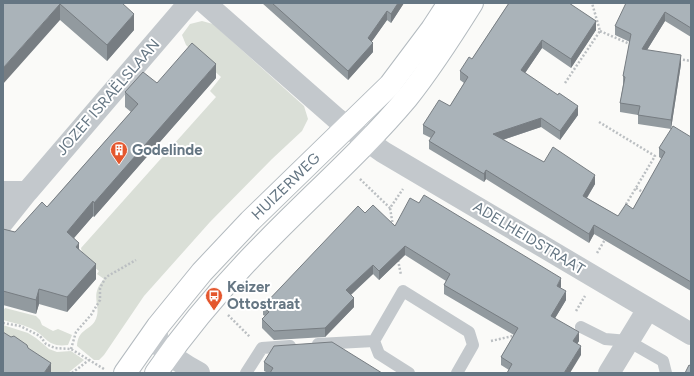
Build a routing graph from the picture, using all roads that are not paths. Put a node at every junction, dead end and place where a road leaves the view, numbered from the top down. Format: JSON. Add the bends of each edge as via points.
{"nodes":[{"id":1,"x":189,"y":3,"type":"edge"},
{"id":2,"x":204,"y":3,"type":"edge"},
{"id":3,"x":449,"y":3,"type":"edge"},
{"id":4,"x":472,"y":3,"type":"edge"},
{"id":5,"x":348,"y":127,"type":"junction"},
{"id":6,"x":367,"y":141,"type":"junction"},
{"id":7,"x":3,"y":192,"type":"edge"},
{"id":8,"x":27,"y":192,"type":"junction"},
{"id":9,"x":3,"y":222,"type":"edge"},
{"id":10,"x":648,"y":309,"type":"junction"},
{"id":11,"x":158,"y":326,"type":"junction"},
{"id":12,"x":580,"y":327,"type":"road end"},
{"id":13,"x":691,"y":334,"type":"edge"},
{"id":14,"x":374,"y":341,"type":"junction"},
{"id":15,"x":628,"y":341,"type":"junction"},
{"id":16,"x":170,"y":353,"type":"junction"},
{"id":17,"x":117,"y":372,"type":"edge"},
{"id":18,"x":156,"y":373,"type":"edge"},
{"id":19,"x":199,"y":373,"type":"edge"},
{"id":20,"x":246,"y":373,"type":"edge"},
{"id":21,"x":409,"y":373,"type":"edge"},
{"id":22,"x":457,"y":373,"type":"edge"},
{"id":23,"x":609,"y":373,"type":"edge"},
{"id":24,"x":666,"y":373,"type":"edge"}],
"edges":[{"from":1,"to":8,"type":"street","name":"JOZEF ISRAËLSLAAN"},
{"from":2,"to":5,"type":"street"},
{"from":3,"to":5,"type":"main road","name":"HUIZERWEG","via":[[390,85]]},
{"from":4,"to":6,"type":"main road","name":"HUIZERWEG","via":[[407,97]]},
{"from":5,"to":6,"type":"street","name":"ADELHEIDSTRAAT"},
{"from":5,"to":11,"type":"main road","name":"HUIZERWEG","via":[[244,227],[202,272]]},
{"from":6,"to":10,"type":"street","name":"ADELHEIDSTRAAT"},
{"from":6,"to":16,"type":"main road","name":"HUIZERWEG","via":[[224,287]]},
{"from":7,"to":8,"type":"street"},
{"from":8,"to":9,"type":"street","name":"JOZEF ISRAËLSLAAN"},
{"from":10,"to":13,"type":"street","name":"ADELHEIDSTRAAT"},
{"from":10,"to":15,"type":"street"},
{"from":11,"to":16,"type":"street","via":[[158,341],[162,348]]},
{"from":11,"to":17,"type":"main road","name":"HUIZERWEG"},
{"from":12,"to":15,"type":"lane","via":[[605,339]]},
{"from":14,"to":20,"type":"lane","via":[[262,348]]},
{"from":14,"to":21,"type":"lane","via":[[379,354]]},
{"from":14,"to":22,"type":"lane","via":[[403,291],[469,332],[473,345]]},
{"from":15,"to":23,"type":"street"},
{"from":15,"to":24,"type":"lane","via":[[663,361]]},
{"from":16,"to":18,"type":"main road","name":"HUIZERWEG"},
{"from":16,"to":19,"type":"street"}]}
